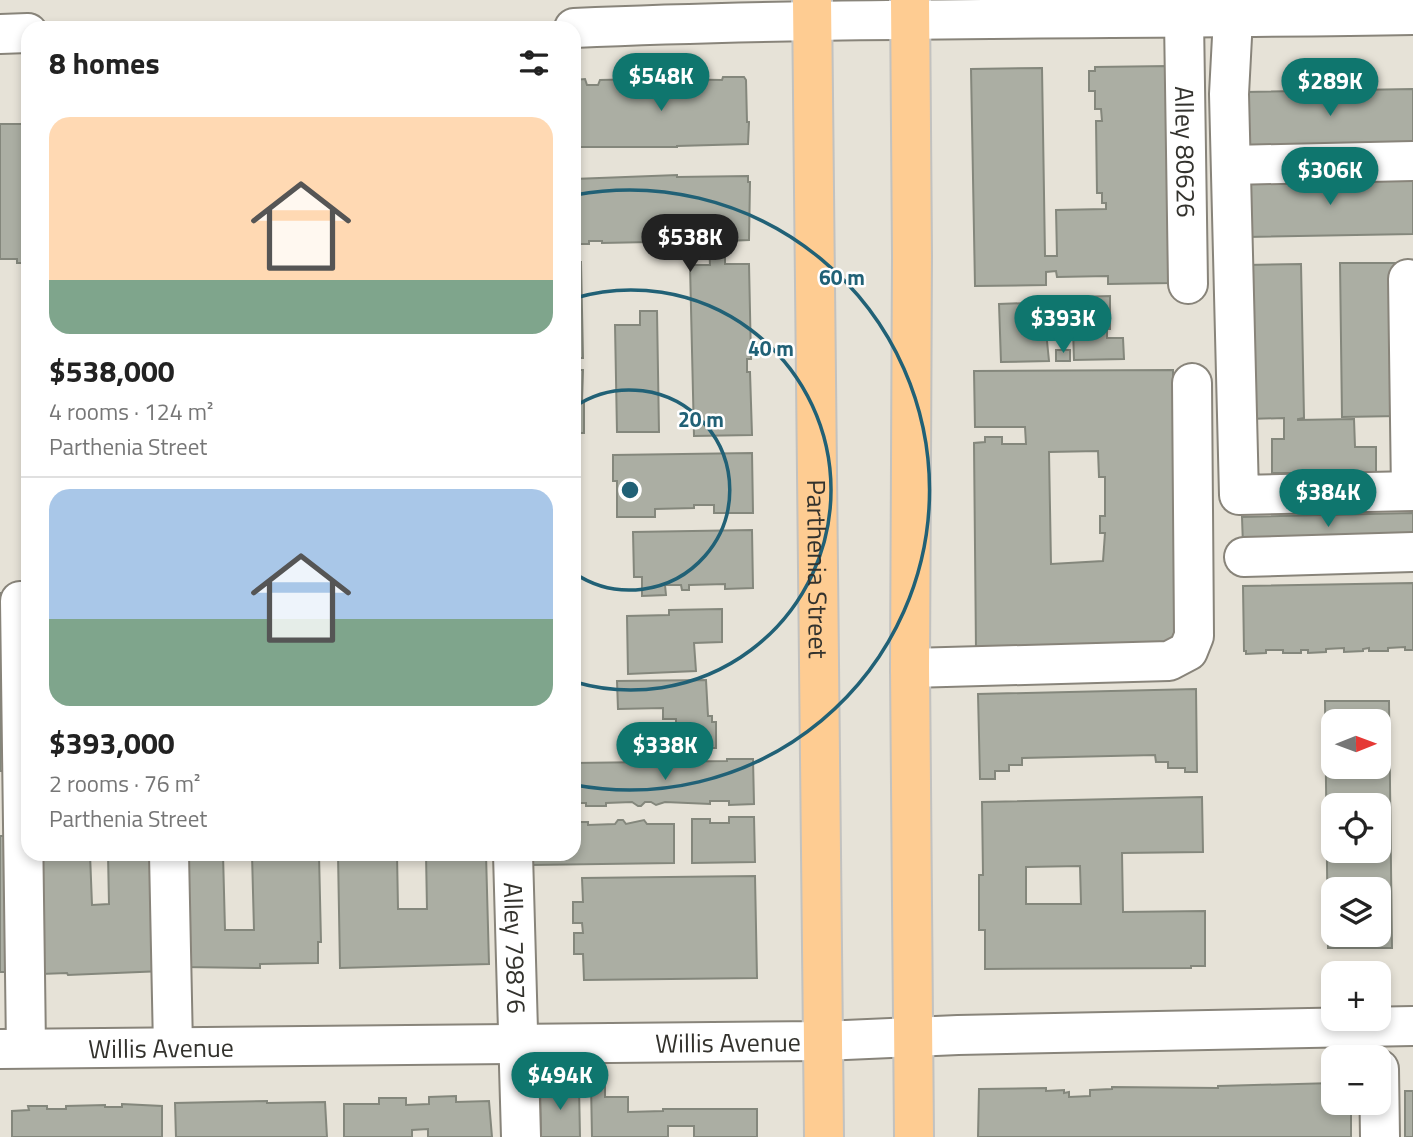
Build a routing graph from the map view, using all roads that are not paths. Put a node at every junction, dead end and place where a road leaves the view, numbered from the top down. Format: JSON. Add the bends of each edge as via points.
{"nodes":[{"id":1,"x":574,"y":0,"type":"edge"},
{"id":2,"x":813,"y":10,"type":"edge"},
{"id":3,"x":910,"y":10,"type":"edge"},
{"id":4,"x":1247,"y":12,"type":"edge"},
{"id":5,"x":1413,"y":15,"type":"edge"},
{"id":6,"x":1184,"y":19,"type":"junction"},
{"id":7,"x":574,"y":21,"type":"edge"},
{"id":8,"x":581,"y":27,"type":"edge"},
{"id":9,"x":21,"y":33,"type":"edge"},
{"id":10,"x":0,"y":34,"type":"edge"},
{"id":11,"x":1413,"y":161,"type":"edge"},
{"id":12,"x":1231,"y":164,"type":"junction"},
{"id":13,"x":1408,"y":279,"type":"dead end"},
{"id":14,"x":1188,"y":284,"type":"dead end"},
{"id":15,"x":1192,"y":383,"type":"dead end"},
{"id":16,"x":1412,"y":491,"type":"edge"},
{"id":17,"x":1413,"y":552,"type":"edge"},
{"id":18,"x":1244,"y":556,"type":"dead end"},
{"id":19,"x":21,"y":601,"type":"edge"},
{"id":20,"x":909,"y":668,"type":"junction"},
{"id":21,"x":169,"y":861,"type":"edge"},
{"id":22,"x":513,"y":861,"type":"edge"},
{"id":23,"x":913,"y":1036,"type":"junction"},
{"id":24,"x":1390,"y":1037,"type":"edge"},
{"id":25,"x":823,"y":1041,"type":"junction"},
{"id":26,"x":518,"y":1044,"type":"junction"},
{"id":27,"x":173,"y":1047,"type":"junction"},
{"id":28,"x":13,"y":1049,"type":"edge"},
{"id":29,"x":1380,"y":1115,"type":"edge"},
{"id":30,"x":521,"y":1137,"type":"edge"},
{"id":31,"x":824,"y":1137,"type":"edge"},
{"id":32,"x":914,"y":1137,"type":"edge"},
{"id":33,"x":1380,"y":1137,"type":"edge"}],
"edges":[{"from":1,"to":7,"type":"street"},
{"from":2,"to":3,"type":"street"},
{"from":2,"to":8,"type":"street"},
{"from":2,"to":25,"type":"main road","name":"Parthenia Street"},
{"from":3,"to":6,"type":"street"},
{"from":3,"to":20,"type":"main road"},
{"from":4,"to":5,"type":"street"},
{"from":4,"to":6,"type":"street"},
{"from":4,"to":12,"type":"street","via":[[1230,94]]},
{"from":6,"to":14,"type":"street","name":"Alley 80626"},
{"from":9,"to":10,"type":"street"},
{"from":11,"to":12,"type":"street"},
{"from":12,"to":16,"type":"street","via":[[1239,495]]},
{"from":13,"to":16,"type":"street"},
{"from":15,"to":20,"type":"street","via":[[1195,636],[1188,651],[1169,661]]},
{"from":17,"to":18,"type":"street"},
{"from":19,"to":28,"type":"street"},
{"from":20,"to":23,"type":"main road"},
{"from":21,"to":27,"type":"street"},
{"from":22,"to":26,"type":"street","name":"Alley 79876"},
{"from":23,"to":24,"type":"street","name":"Willis Avenue"},
{"from":23,"to":25,"type":"street","name":"Willis Avenue"},
{"from":23,"to":32,"type":"main road"},
{"from":25,"to":26,"type":"street","name":"Willis Avenue"},
{"from":25,"to":31,"type":"main road","name":"Parthenia Street"},
{"from":26,"to":27,"type":"street","name":"Willis Avenue"},
{"from":26,"to":30,"type":"street","name":"Alley 79876"},
{"from":27,"to":28,"type":"street","name":"Willis Avenue"},
{"from":29,"to":33,"type":"street"}]}
